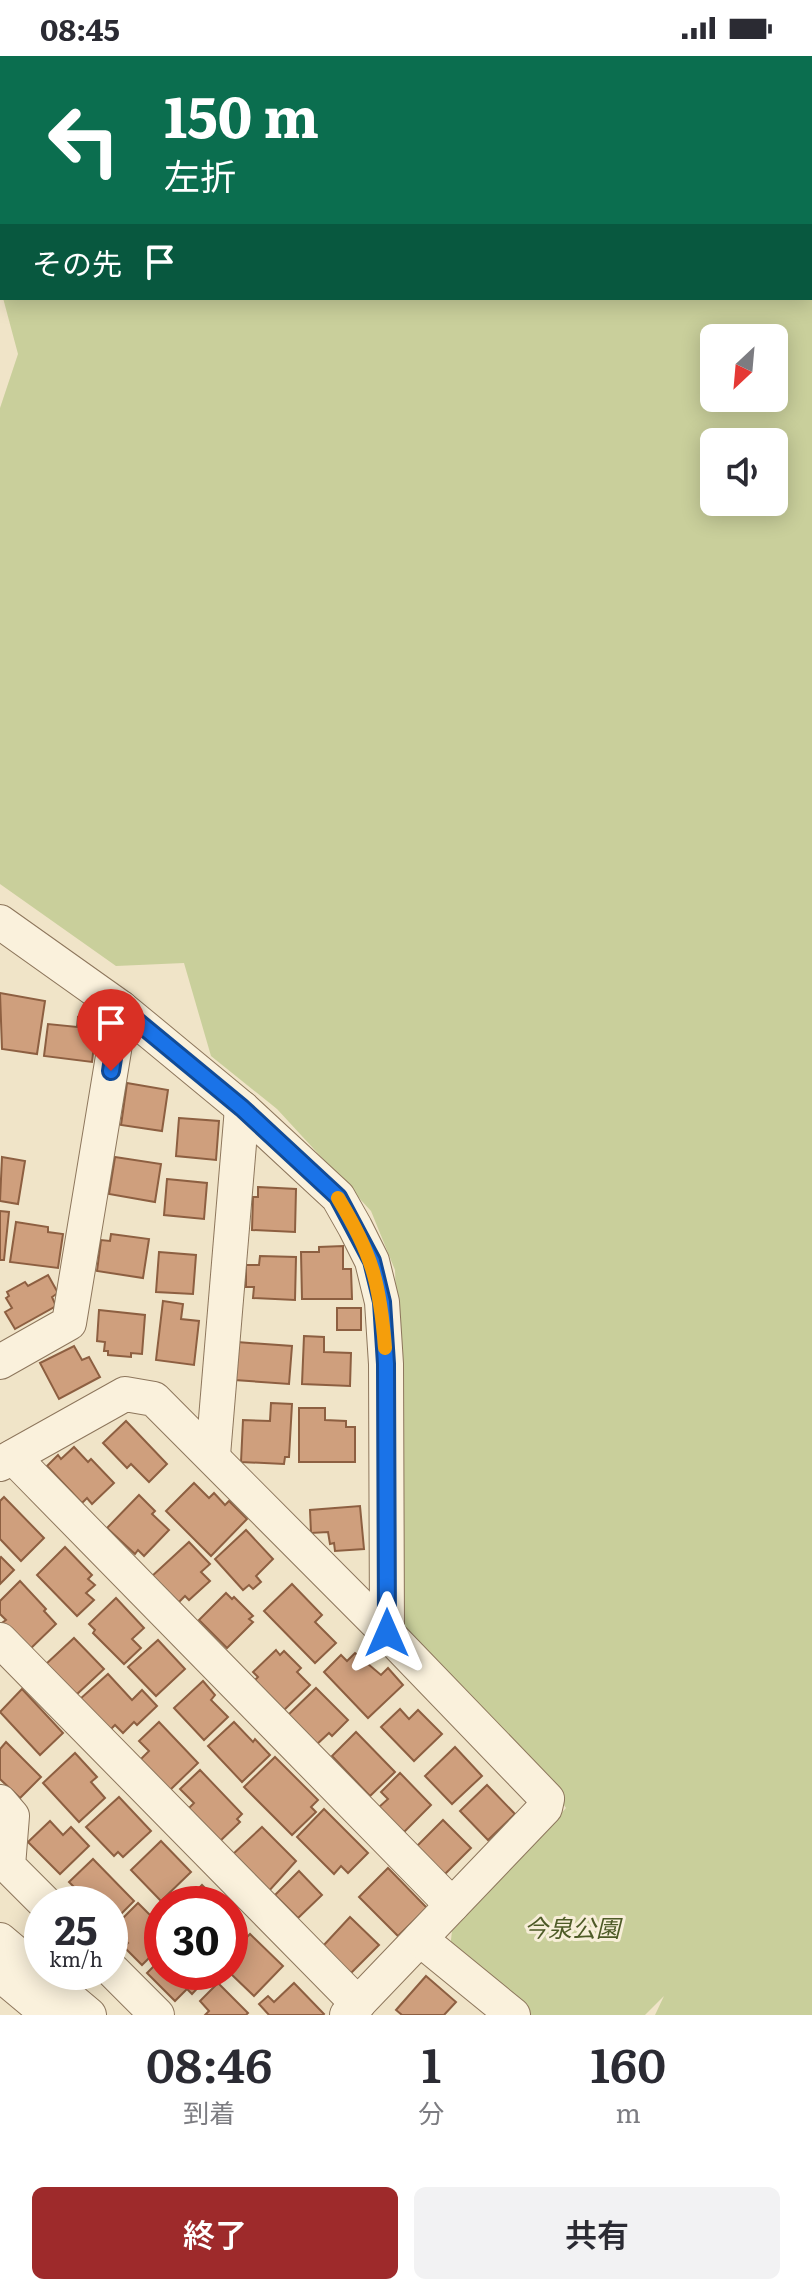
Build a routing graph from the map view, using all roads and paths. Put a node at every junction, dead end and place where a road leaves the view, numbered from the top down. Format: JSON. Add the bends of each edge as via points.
{"nodes":[{"id":1,"x":0,"y":922,"type":"edge"},
{"id":2,"x":121,"y":1008,"type":"junction"},
{"id":3,"x":242,"y":1108,"type":"junction"},
{"id":4,"x":0,"y":1362,"type":"edge"},
{"id":5,"x":213,"y":1455,"type":"junction"},
{"id":6,"x":6,"y":1460,"type":"edge"},
{"id":7,"x":387,"y":1633,"type":"junction"},
{"id":8,"x":0,"y":1640,"type":"edge"},
{"id":9,"x":0,"y":1802,"type":"edge"},
{"id":10,"x":28,"y":1886,"type":"edge"},
{"id":11,"x":452,"y":1905,"type":"junction"},
{"id":12,"x":420,"y":1939,"type":"junction"},
{"id":13,"x":0,"y":1940,"type":"edge"},
{"id":14,"x":0,"y":1974,"type":"edge"},
{"id":15,"x":128,"y":1986,"type":"edge"},
{"id":16,"x":352,"y":2009,"type":"edge"},
{"id":17,"x":49,"y":2015,"type":"edge"},
{"id":18,"x":89,"y":2015,"type":"edge"},
{"id":19,"x":157,"y":2015,"type":"edge"},
{"id":20,"x":513,"y":2015,"type":"edge"}],
"edges":[{"from":1,"to":2,"type":"street"},
{"from":2,"to":3,"type":"street"},
{"from":2,"to":4,"type":"street","via":[[69,1323]]},
{"from":3,"to":5,"type":"street"},
{"from":3,"to":7,"type":"street","via":[[338,1197],[372,1261],[382,1302],[386,1364]]},
{"from":5,"to":6,"type":"street","via":[[154,1399],[125,1394]]},
{"from":5,"to":7,"type":"street"},
{"from":6,"to":11,"type":"street"},
{"from":7,"to":11,"type":"street","via":[[547,1799],[545,1808]]},
{"from":8,"to":16,"type":"street"},
{"from":9,"to":10,"type":"street","via":[[12,1816],[8,1866]]},
{"from":11,"to":12,"type":"street"},
{"from":12,"to":16,"type":"street"},
{"from":12,"to":20,"type":"street"},
{"from":13,"to":18,"type":"street"},
{"from":14,"to":17,"type":"street"},
{"from":15,"to":19,"type":"street"}]}
